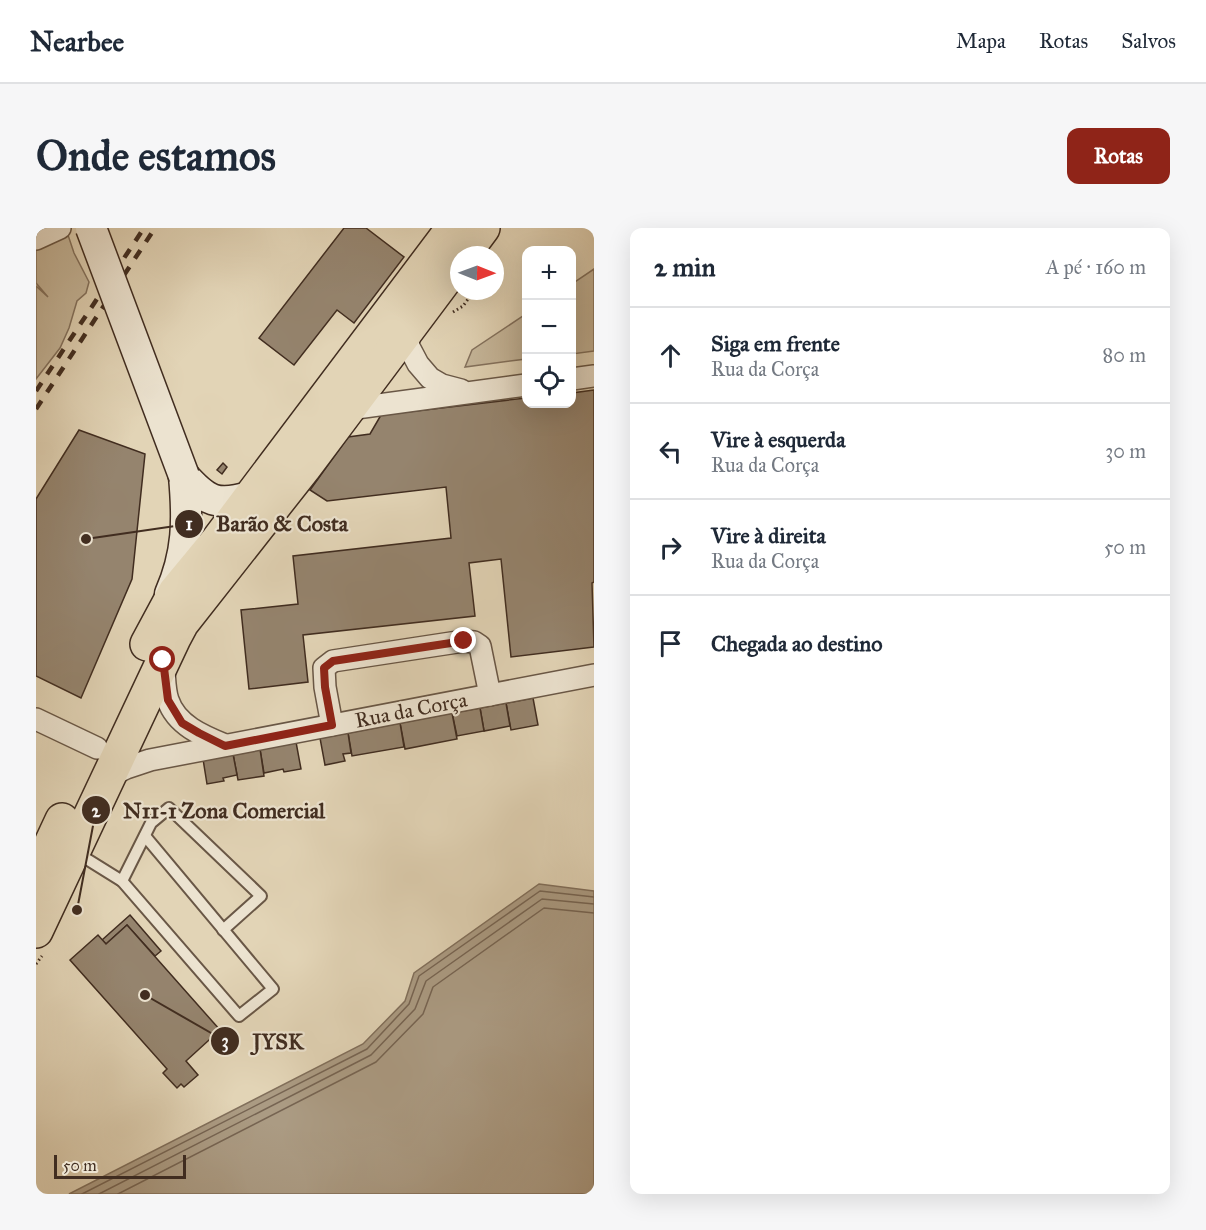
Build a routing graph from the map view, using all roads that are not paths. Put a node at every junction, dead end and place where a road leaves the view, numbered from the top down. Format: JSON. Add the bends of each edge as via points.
{"nodes":[{"id":1,"x":60,"y":228,"type":"edge"},
{"id":2,"x":91,"y":228,"type":"edge"},
{"id":3,"x":453,"y":228,"type":"edge"},
{"id":4,"x":483,"y":228,"type":"edge"},
{"id":5,"x":36,"y":239,"type":"edge"},
{"id":6,"x":470,"y":246,"type":"edge"},
{"id":7,"x":450,"y":273,"type":"edge"},
{"id":8,"x":411,"y":326,"type":"junction"},
{"id":9,"x":594,"y":376,"type":"edge"},
{"id":10,"x":576,"y":378,"type":"edge"},
{"id":11,"x":522,"y":386,"type":"edge"},
{"id":12,"x":471,"y":392,"type":"junction"},
{"id":13,"x":329,"y":401,"type":"junction"},
{"id":14,"x":184,"y":476,"type":"junction"},
{"id":15,"x":250,"y":497,"type":"junction"},
{"id":16,"x":160,"y":616,"type":"junction"},
{"id":17,"x":163,"y":660,"type":"junction"},
{"id":18,"x":594,"y":675,"type":"edge"},
{"id":19,"x":490,"y":694,"type":"junction"},
{"id":20,"x":36,"y":719,"type":"edge"},
{"id":21,"x":332,"y":725,"type":"junction"},
{"id":22,"x":225,"y":746,"type":"junction"},
{"id":23,"x":102,"y":763,"type":"junction"},
{"id":24,"x":145,"y":836,"type":"junction"},
{"id":25,"x":74,"y":850,"type":"junction"},
{"id":26,"x":36,"y":876,"type":"edge"},
{"id":27,"x":122,"y":881,"type":"junction"},
{"id":28,"x":223,"y":930,"type":"junction"},
{"id":29,"x":39,"y":943,"type":"edge"}],
"edges":[{"from":1,"to":5,"type":"street"},
{"from":2,"to":14,"type":"main road","bridge":true},
{"from":3,"to":13,"type":"main road"},
{"from":4,"to":6,"type":"main road"},
{"from":7,"to":8,"type":"main road"},
{"from":8,"to":12,"type":"street","via":[[408,345],[430,378],[442,386]]},
{"from":8,"to":13,"type":"main road"},
{"from":9,"to":10,"type":"street"},
{"from":11,"to":12,"type":"street"},
{"from":12,"to":13,"type":"street"},
{"from":13,"to":15,"type":"main road"},
{"from":13,"to":17,"type":"main road","via":[[258,528],[202,596]]},
{"from":14,"to":15,"type":"main road","via":[[210,500],[232,502]]},
{"from":14,"to":16,"type":"main road","via":[[186,542],[176,580]]},
{"from":15,"to":16,"type":"main road"},
{"from":16,"to":23,"type":"main road"},
{"from":17,"to":22,"type":"street","via":[[168,700],[182,723]]},
{"from":17,"to":23,"type":"main road"},
{"from":18,"to":19,"type":"street","name":"Rua da Corça"},
{"from":19,"to":21,"type":"street","name":"Rua da Corça"},
{"from":19,"to":21,"type":"street","name":"Rua da Corça","via":[[480,646],[474,642],[333,661],[324,668]]},
{"from":20,"to":23,"type":"street"},
{"from":21,"to":22,"type":"street","name":"Rua da Corça"},
{"from":22,"to":23,"type":"street","name":"Rua da Corça","via":[[135,764]]},
{"from":23,"to":25,"type":"main road"},
{"from":23,"to":26,"type":"main road"},
{"from":24,"to":27,"type":"lane"},
{"from":24,"to":28,"type":"lane"},
{"from":24,"to":28,"type":"lane","via":[[151,824],[169,808],[261,896]]},
{"from":25,"to":27,"type":"lane"},
{"from":25,"to":29,"type":"main road"},
{"from":27,"to":28,"type":"lane","via":[[239,1016],[273,989]]}]}
